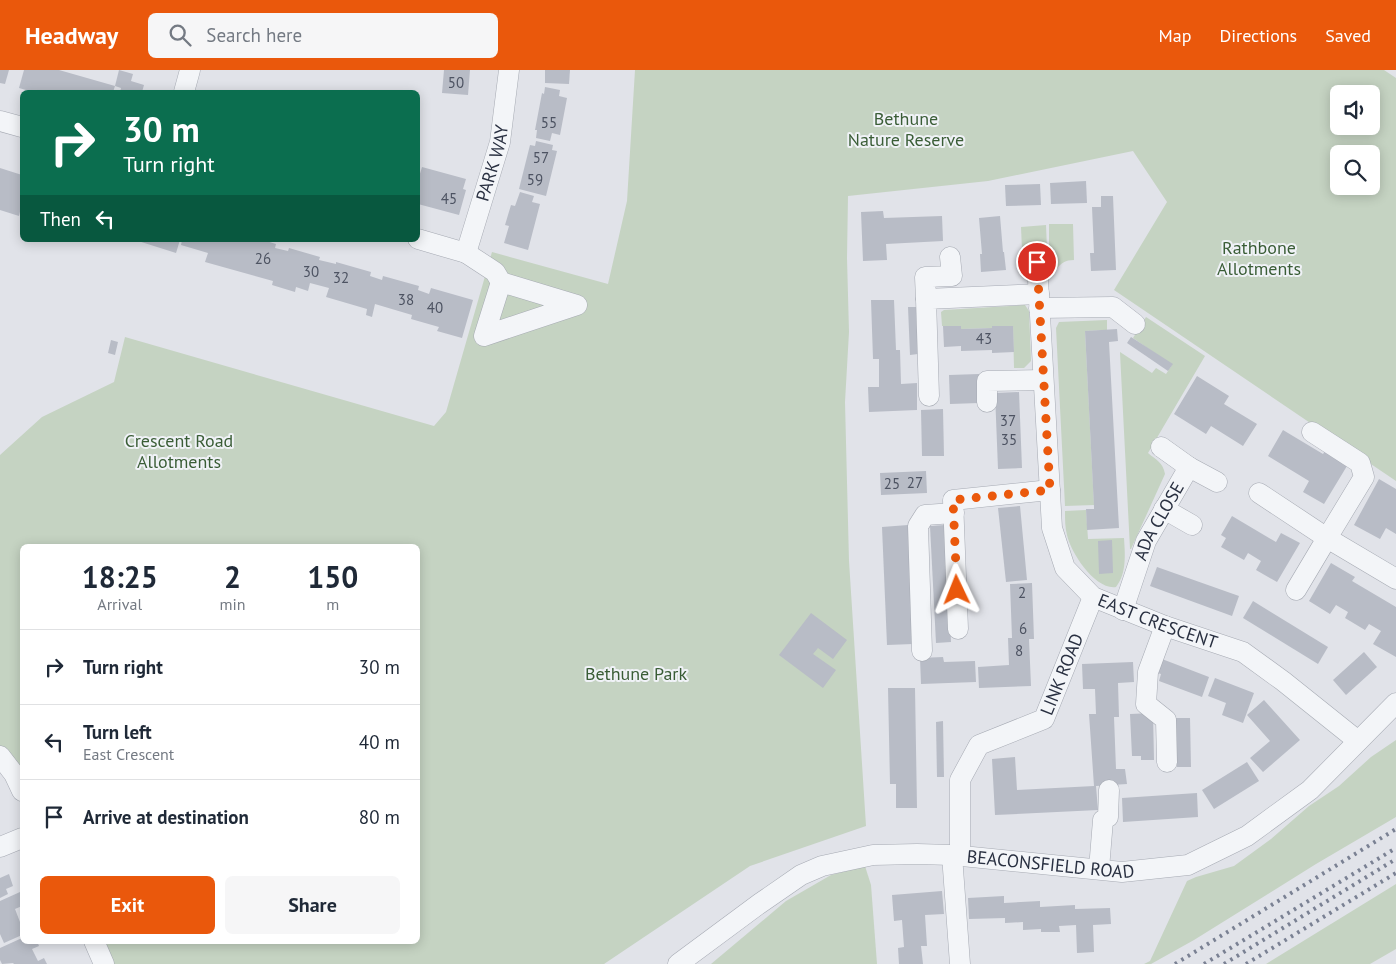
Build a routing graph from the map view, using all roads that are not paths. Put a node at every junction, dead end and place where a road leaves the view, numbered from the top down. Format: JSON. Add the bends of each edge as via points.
{"nodes":[{"id":1,"x":190,"y":70,"type":"edge"},
{"id":2,"x":509,"y":70,"type":"edge"},
{"id":3,"x":185,"y":90,"type":"edge"},
{"id":4,"x":0,"y":121,"type":"edge"},
{"id":5,"x":20,"y":126,"type":"edge"},
{"id":6,"x":420,"y":240,"type":"edge"},
{"id":7,"x":466,"y":253,"type":"junction"},
{"id":8,"x":950,"y":257,"type":"dead end"},
{"id":9,"x":1037,"y":262,"type":"dead end"},
{"id":10,"x":501,"y":282,"type":"dead end"},
{"id":11,"x":926,"y":299,"type":"junction"},
{"id":12,"x":1039,"y":301,"type":"junction"},
{"id":13,"x":1135,"y":324,"type":"dead end"},
{"id":14,"x":1043,"y":380,"type":"junction"},
{"id":15,"x":929,"y":396,"type":"dead end"},
{"id":16,"x":988,"y":402,"type":"dead end"},
{"id":17,"x":1312,"y":432,"type":"dead end"},
{"id":18,"x":1161,"y":447,"type":"dead end"},
{"id":19,"x":1189,"y":466,"type":"junction"},
{"id":20,"x":1217,"y":482,"type":"dead end"},
{"id":21,"x":1050,"y":490,"type":"junction"},
{"id":22,"x":1259,"y":493,"type":"dead end"},
{"id":23,"x":1164,"y":509,"type":"junction"},
{"id":24,"x":954,"y":513,"type":"junction"},
{"id":25,"x":1192,"y":525,"type":"dead end"},
{"id":26,"x":1327,"y":538,"type":"junction"},
{"id":27,"x":1396,"y":579,"type":"edge"},
{"id":28,"x":1296,"y":590,"type":"dead end"},
{"id":29,"x":1093,"y":597,"type":"junction"},
{"id":30,"x":1123,"y":610,"type":"junction"},
{"id":31,"x":1165,"y":626,"type":"junction"},
{"id":32,"x":958,"y":629,"type":"dead end"},
{"id":33,"x":922,"y":651,"type":"dead end"},
{"id":34,"x":1396,"y":703,"type":"edge"},
{"id":35,"x":1358,"y":741,"type":"junction"},
{"id":36,"x":0,"y":756,"type":"edge"},
{"id":37,"x":1167,"y":762,"type":"dead end"},
{"id":38,"x":20,"y":787,"type":"edge"},
{"id":39,"x":1109,"y":790,"type":"dead end"},
{"id":40,"x":20,"y":839,"type":"edge"},
{"id":41,"x":0,"y":847,"type":"edge"},
{"id":42,"x":956,"y":856,"type":"junction"},
{"id":43,"x":1098,"y":869,"type":"junction"},
{"id":44,"x":95,"y":944,"type":"edge"},
{"id":45,"x":104,"y":964,"type":"edge"},
{"id":46,"x":678,"y":964,"type":"edge"},
{"id":47,"x":960,"y":964,"type":"edge"}],
"edges":[{"from":1,"to":3,"type":"street"},
{"from":2,"to":7,"type":"street","name":"PARK WAY","via":[[500,142]]},
{"from":4,"to":5,"type":"street"},
{"from":6,"to":7,"type":"street"},
{"from":7,"to":10,"type":"street","via":[[494,272]]},
{"from":8,"to":11,"type":"street","via":[[952,276],[924,269]]},
{"from":9,"to":12,"type":"street","name":"EAST CRESCENT"},
{"from":11,"to":12,"type":"street"},
{"from":11,"to":15,"type":"street"},
{"from":12,"to":13,"type":"street","via":[[1113,307]]},
{"from":12,"to":14,"type":"street","name":"EAST CRESCENT"},
{"from":14,"to":16,"type":"street","via":[[987,381]]},
{"from":14,"to":21,"type":"street","name":"EAST CRESCENT"},
{"from":17,"to":26,"type":"street","via":[[1360,463],[1364,478]]},
{"from":18,"to":19,"type":"street"},
{"from":19,"to":20,"type":"street","name":"ADA CLOSE"},
{"from":19,"to":23,"type":"street","name":"ADA CLOSE"},
{"from":21,"to":24,"type":"street","via":[[953,500]]},
{"from":21,"to":29,"type":"street","name":"EAST CRESCENT","via":[[1052,528],[1065,568]]},
{"from":22,"to":26,"type":"street"},
{"from":23,"to":25,"type":"street"},
{"from":23,"to":30,"type":"street","name":"ADA CLOSE","via":[[1146,541]]},
{"from":24,"to":32,"type":"street"},
{"from":24,"to":33,"type":"street","via":[[925,515],[918,526]]},
{"from":26,"to":27,"type":"street"},
{"from":26,"to":28,"type":"street"},
{"from":29,"to":30,"type":"street","name":"EAST CRESCENT"},
{"from":29,"to":42,"type":"street","name":"LINK ROAD","via":[[1044,719],[979,745],[960,780]]},
{"from":30,"to":31,"type":"street","name":"EAST CRESCENT"},
{"from":31,"to":35,"type":"street","name":"EAST CRESCENT","via":[[1244,652]]},
{"from":31,"to":37,"type":"street","via":[[1148,672],[1146,704],[1166,720]]},
{"from":34,"to":35,"type":"street","name":"BEACONSFIELD ROAD"},
{"from":35,"to":43,"type":"street","name":"BEACONSFIELD ROAD","via":[[1310,790],[1248,836],[1188,865],[1122,872]]},
{"from":36,"to":38,"type":"street"},
{"from":39,"to":43,"type":"street","via":[[1108,817],[1103,820]]},
{"from":40,"to":41,"type":"street"},
{"from":42,"to":43,"type":"street","name":"BEACONSFIELD ROAD"},
{"from":42,"to":46,"type":"street","name":"BEACONSFIELD ROAD","via":[[873,855],[822,866],[801,875]]},
{"from":42,"to":47,"type":"street","name":"LINK ROAD"},
{"from":44,"to":45,"type":"street"}]}
